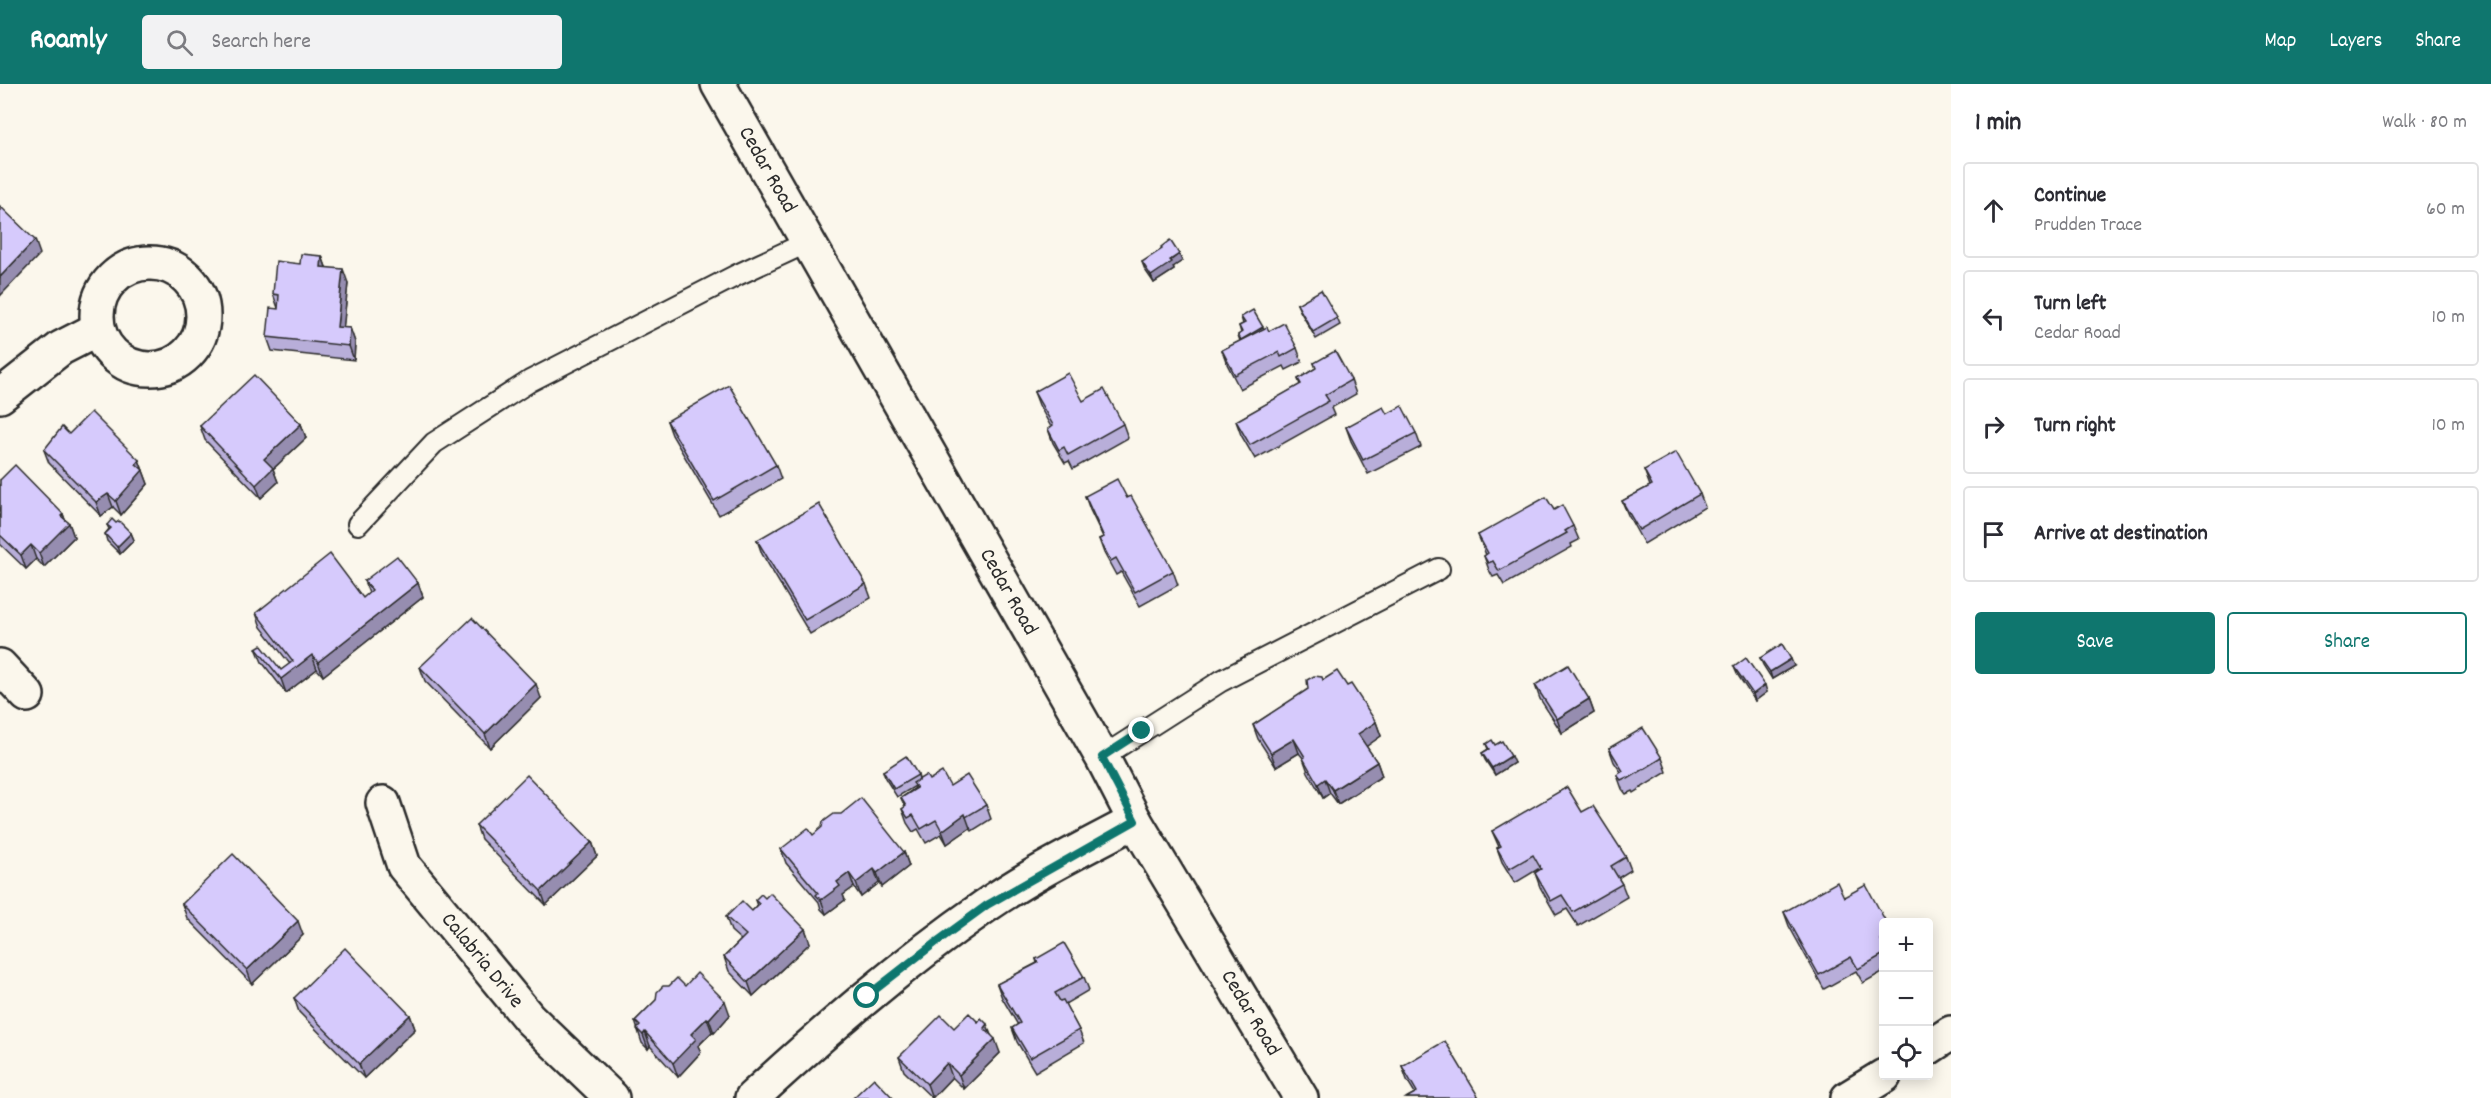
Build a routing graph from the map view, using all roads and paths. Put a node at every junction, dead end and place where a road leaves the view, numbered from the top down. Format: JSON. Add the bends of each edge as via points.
{"nodes":[{"id":1,"x":718,"y":84,"type":"edge"},
{"id":2,"x":808,"y":242,"type":"junction"},
{"id":3,"x":98,"y":329,"type":"dead end"},
{"id":4,"x":0,"y":396,"type":"edge"},
{"id":5,"x":358,"y":524,"type":"dead end"},
{"id":6,"x":1439,"y":569,"type":"dead end"},
{"id":7,"x":0,"y":666,"type":"edge"},
{"id":8,"x":27,"y":694,"type":"dead end"},
{"id":9,"x":1102,"y":757,"type":"junction"},
{"id":10,"x":383,"y":803,"type":"dead end"},
{"id":11,"x":1135,"y":821,"type":"junction"},
{"id":12,"x":1951,"y":1034,"type":"edge"},
{"id":13,"x":1933,"y":1045,"type":"edge"},
{"id":14,"x":1879,"y":1079,"type":"edge"},
{"id":15,"x":612,"y":1098,"type":"edge"},
{"id":16,"x":752,"y":1098,"type":"edge"},
{"id":17,"x":1301,"y":1098,"type":"edge"},
{"id":18,"x":1848,"y":1098,"type":"edge"}],
"edges":[{"from":1,"to":2,"type":"street","name":"Cedar Road"},
{"from":2,"to":5,"type":"lane","via":[[530,381],[434,443]]},
{"from":2,"to":9,"type":"street","name":"Cedar Road"},
{"from":3,"to":4,"type":"street","via":[[61,348]]},
{"from":6,"to":9,"type":"lane","via":[[1221,681]]},
{"from":7,"to":8,"type":"street"},
{"from":9,"to":11,"type":"street","name":"Cedar Road"},
{"from":10,"to":15,"type":"street","name":"Calabria Drive","via":[[404,866],[529,1018]]},
{"from":11,"to":16,"type":"street","via":[[996,900],[943,936],[834,1023]]},
{"from":11,"to":17,"type":"street","name":"Cedar Road"},
{"from":12,"to":13,"type":"street"},
{"from":14,"to":18,"type":"street"}]}
